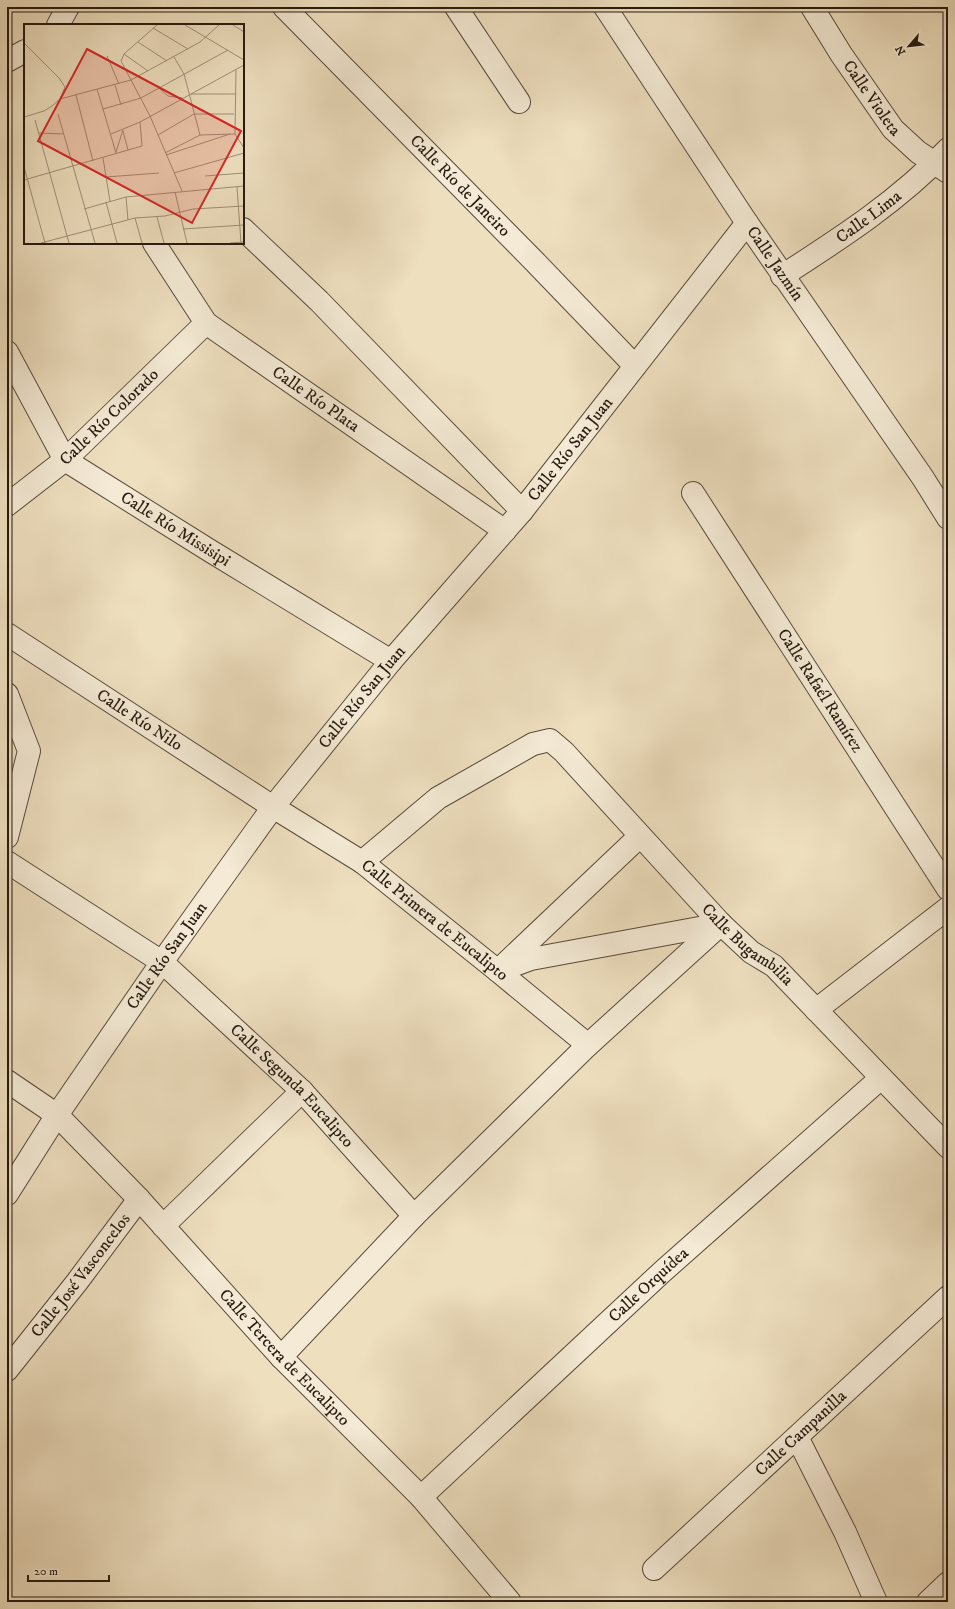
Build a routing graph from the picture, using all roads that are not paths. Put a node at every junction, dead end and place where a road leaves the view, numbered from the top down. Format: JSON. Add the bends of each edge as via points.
{"nodes":[{"id":1,"x":68,"y":7,"type":"edge"},
{"id":2,"x":284,"y":7,"type":"edge"},
{"id":3,"x":456,"y":7,"type":"edge"},
{"id":4,"x":605,"y":7,"type":"edge"},
{"id":5,"x":812,"y":7,"type":"edge"},
{"id":6,"x":59,"y":24,"type":"edge"},
{"id":7,"x":24,"y":52,"type":"edge"},
{"id":8,"x":7,"y":61,"type":"edge"},
{"id":9,"x":518,"y":102,"type":"dead end"},
{"id":10,"x":943,"y":162,"type":"edge"},
{"id":11,"x":746,"y":223,"type":"junction"},
{"id":12,"x":244,"y":230,"type":"edge"},
{"id":13,"x":155,"y":244,"type":"edge"},
{"id":14,"x":782,"y":276,"type":"junction"},
{"id":15,"x":206,"y":323,"type":"junction"},
{"id":16,"x":7,"y":352,"type":"edge"},
{"id":17,"x":635,"y":366,"type":"junction"},
{"id":18,"x":65,"y":460,"type":"junction"},
{"id":19,"x":693,"y":493,"type":"dead end"},
{"id":20,"x":7,"y":505,"type":"edge"},
{"id":21,"x":522,"y":511,"type":"junction"},
{"id":22,"x":948,"y":518,"type":"edge"},
{"id":23,"x":504,"y":531,"type":"junction"},
{"id":24,"x":7,"y":634,"type":"edge"},
{"id":25,"x":391,"y":661,"type":"junction"},
{"id":26,"x":7,"y":694,"type":"edge"},
{"id":27,"x":273,"y":807,"type":"junction"},
{"id":28,"x":640,"y":836,"type":"junction"},
{"id":29,"x":7,"y":837,"type":"edge"},
{"id":30,"x":7,"y":862,"type":"edge"},
{"id":31,"x":362,"y":862,"type":"junction"},
{"id":32,"x":948,"y":888,"type":"edge"},
{"id":33,"x":948,"y":908,"type":"edge"},
{"id":34,"x":721,"y":924,"type":"junction"},
{"id":35,"x":162,"y":962,"type":"junction"},
{"id":36,"x":498,"y":971,"type":"junction"},
{"id":37,"x":816,"y":1010,"type":"junction"},
{"id":38,"x":588,"y":1045,"type":"junction"},
{"id":39,"x":881,"y":1078,"type":"junction"},
{"id":40,"x":7,"y":1081,"type":"edge"},
{"id":41,"x":302,"y":1091,"type":"junction"},
{"id":42,"x":57,"y":1115,"type":"junction"},
{"id":43,"x":948,"y":1147,"type":"edge"},
{"id":44,"x":7,"y":1194,"type":"edge"},
{"id":45,"x":138,"y":1199,"type":"junction"},
{"id":46,"x":414,"y":1216,"type":"junction"},
{"id":47,"x":163,"y":1226,"type":"junction"},
{"id":48,"x":948,"y":1297,"type":"edge"},
{"id":49,"x":282,"y":1357,"type":"junction"},
{"id":50,"x":7,"y":1370,"type":"edge"},
{"id":51,"x":797,"y":1437,"type":"junction"},
{"id":52,"x":421,"y":1497,"type":"junction"},
{"id":53,"x":654,"y":1569,"type":"dead end"},
{"id":54,"x":948,"y":1583,"type":"edge"},
{"id":55,"x":510,"y":1602,"type":"edge"},
{"id":56,"x":876,"y":1602,"type":"edge"},
{"id":57,"x":928,"y":1602,"type":"edge"}],
"edges":[{"from":1,"to":6,"type":"street"},
{"from":2,"to":17,"type":"street","name":"Calle Río de Janeiro"},
{"from":3,"to":9,"type":"street"},
{"from":4,"to":11,"type":"street","name":"Calle Jazmín"},
{"from":5,"to":10,"type":"street","name":"Calle Violeta","via":[[893,129],[918,152]]},
{"from":7,"to":8,"type":"street"},
{"from":10,"to":14,"type":"street","name":"Calle Lima","via":[[865,222]]},
{"from":11,"to":14,"type":"street","name":"Calle Jazmín"},
{"from":11,"to":17,"type":"street","name":"Calle Río San Juan"},
{"from":12,"to":21,"type":"street","via":[[319,301]]},
{"from":13,"to":15,"type":"street","name":"Calle Río Plata"},
{"from":14,"to":22,"type":"street","name":"Calle Jazmín","via":[[923,478]]},
{"from":15,"to":18,"type":"street","name":"Calle Río Colorado"},
{"from":15,"to":23,"type":"street","name":"Calle Río Plata"},
{"from":16,"to":18,"type":"street","name":"Calle Río Missisipi"},
{"from":17,"to":21,"type":"street","name":"Calle Río San Juan"},
{"from":18,"to":20,"type":"street","name":"Calle Río Colorado"},
{"from":18,"to":25,"type":"street","name":"Calle Río Missisipi"},
{"from":19,"to":32,"type":"street","name":"Calle Rafaél Ramírez"},
{"from":21,"to":23,"type":"street","name":"Calle Río San Juan"},
{"from":23,"to":25,"type":"street","name":"Calle Río San Juan"},
{"from":24,"to":27,"type":"street","name":"Calle Río Nilo"},
{"from":25,"to":27,"type":"street","name":"Calle Río San Juan"},
{"from":26,"to":29,"type":"street","via":[[29,751]]},
{"from":27,"to":31,"type":"street","name":"Calle Primera de Eucalipto"},
{"from":27,"to":35,"type":"street","name":"Calle Río San Juan"},
{"from":28,"to":31,"type":"street","name":"Calle Bugambilia","via":[[564,752],[550,740],[533,744],[438,798]]},
{"from":28,"to":34,"type":"street","name":"Calle Bugambilia"},
{"from":28,"to":36,"type":"street"},
{"from":30,"to":35,"type":"street","name":"Calle Segunda Eucalipto"},
{"from":31,"to":36,"type":"street","name":"Calle Primera de Eucalipto"},
{"from":33,"to":37,"type":"street"},
{"from":34,"to":36,"type":"street","via":[[531,959]]},
{"from":34,"to":37,"type":"street","name":"Calle Bugambilia","via":[[751,952],[774,966]]},
{"from":34,"to":38,"type":"street"},
{"from":35,"to":41,"type":"street","name":"Calle Segunda Eucalipto"},
{"from":35,"to":42,"type":"street","name":"Calle Río San Juan"},
{"from":36,"to":38,"type":"street","name":"Calle Primera de Eucalipto"},
{"from":37,"to":39,"type":"street","name":"Calle Bugambilia"},
{"from":38,"to":46,"type":"street"},
{"from":39,"to":43,"type":"street","name":"Calle Bugambilia"},
{"from":39,"to":52,"type":"street","name":"Calle Orquídea","via":[[662,1272]]},
{"from":40,"to":42,"type":"street","name":"Calle Tercera de Eucalipto"},
{"from":41,"to":46,"type":"street","name":"Calle Segunda Eucalipto"},
{"from":41,"to":47,"type":"street"},
{"from":42,"to":44,"type":"street","name":"Calle Río San Juan"},
{"from":42,"to":45,"type":"street","name":"Calle Tercera de Eucalipto"},
{"from":45,"to":47,"type":"street","name":"Calle Tercera de Eucalipto"},
{"from":45,"to":50,"type":"street","name":"Calle José Vasconcelos"},
{"from":46,"to":49,"type":"street"},
{"from":47,"to":49,"type":"street","name":"Calle Tercera de Eucalipto"},
{"from":48,"to":51,"type":"street","name":"Calle Campanilla"},
{"from":49,"to":52,"type":"street","name":"Calle Tercera de Eucalipto"},
{"from":51,"to":53,"type":"street","name":"Calle Campanilla"},
{"from":51,"to":56,"type":"street","via":[[845,1532]]},
{"from":52,"to":55,"type":"street","name":"Calle Tercera de Eucalipto"},
{"from":54,"to":57,"type":"street"}]}
